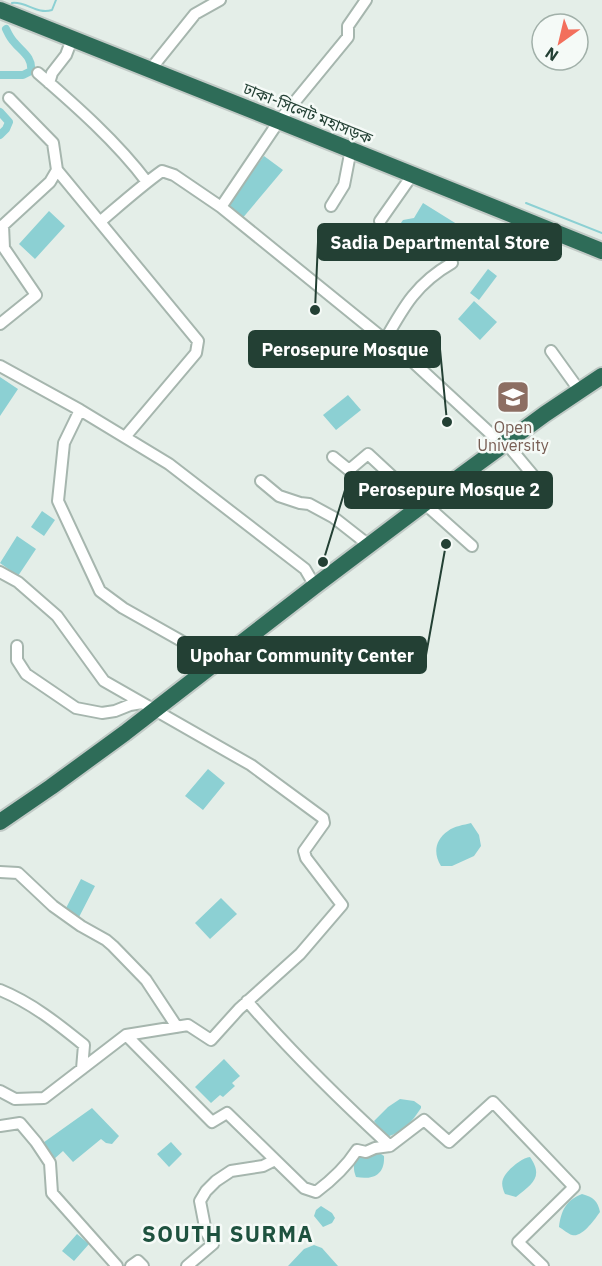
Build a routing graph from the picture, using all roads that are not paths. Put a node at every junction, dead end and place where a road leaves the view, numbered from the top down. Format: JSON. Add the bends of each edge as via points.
{"nodes":[{"id":1,"x":220,"y":0,"type":"edge"},
{"id":2,"x":366,"y":0,"type":"edge"},
{"id":3,"x":0,"y":10,"type":"edge"},
{"id":4,"x":72,"y":39,"type":"junction"},
{"id":5,"x":150,"y":70,"type":"junction"},
{"id":6,"x":38,"y":73,"type":"dead end"},
{"id":7,"x":49,"y":83,"type":"junction"},
{"id":8,"x":9,"y":98,"type":"dead end"},
{"id":9,"x":279,"y":121,"type":"junction"},
{"id":10,"x":351,"y":149,"type":"junction"},
{"id":11,"x":57,"y":170,"type":"junction"},
{"id":12,"x":413,"y":174,"type":"junction"},
{"id":13,"x":147,"y":182,"type":"junction"},
{"id":14,"x":332,"y":206,"type":"dead end"},
{"id":15,"x":221,"y":207,"type":"junction"},
{"id":16,"x":101,"y":221,"type":"junction"},
{"id":17,"x":380,"y":221,"type":"dead end"},
{"id":18,"x":1,"y":227,"type":"edge"},
{"id":19,"x":602,"y":251,"type":"edge"},
{"id":20,"x":452,"y":263,"type":"dead end"},
{"id":21,"x":0,"y":324,"type":"edge"},
{"id":22,"x":385,"y":340,"type":"junction"},
{"id":23,"x":551,"y":351,"type":"dead end"},
{"id":24,"x":0,"y":366,"type":"edge"},
{"id":25,"x":602,"y":376,"type":"edge"},
{"id":26,"x":579,"y":390,"type":"junction"},
{"id":27,"x":80,"y":410,"type":"junction"},
{"id":28,"x":125,"y":437,"type":"junction"},
{"id":29,"x":505,"y":444,"type":"junction"},
{"id":30,"x":333,"y":457,"type":"dead end"},
{"id":31,"x":261,"y":481,"type":"dead end"},
{"id":32,"x":540,"y":500,"type":"dead end"},
{"id":33,"x":424,"y":504,"type":"junction"},
{"id":34,"x":370,"y":546,"type":"junction"},
{"id":35,"x":471,"y":546,"type":"dead end"},
{"id":36,"x":0,"y":572,"type":"edge"},
{"id":37,"x":315,"y":586,"type":"junction"},
{"id":38,"x":17,"y":646,"type":"dead end"},
{"id":39,"x":218,"y":663,"type":"junction"},
{"id":40,"x":148,"y":707,"type":"junction"},
{"id":41,"x":0,"y":822,"type":"edge"},
{"id":42,"x":0,"y":872,"type":"edge"},
{"id":43,"x":0,"y":990,"type":"edge"},
{"id":44,"x":247,"y":1001,"type":"junction"},
{"id":45,"x":177,"y":1027,"type":"junction"},
{"id":46,"x":126,"y":1035,"type":"junction"},
{"id":47,"x":82,"y":1069,"type":"junction"},
{"id":48,"x":0,"y":1091,"type":"edge"},
{"id":49,"x":0,"y":1126,"type":"edge"},
{"id":50,"x":390,"y":1146,"type":"junction"},
{"id":51,"x":275,"y":1160,"type":"junction"},
{"id":52,"x":117,"y":1266,"type":"edge"},
{"id":53,"x":131,"y":1266,"type":"edge"},
{"id":54,"x":143,"y":1266,"type":"edge"},
{"id":55,"x":187,"y":1266,"type":"edge"},
{"id":56,"x":543,"y":1266,"type":"edge"}],
"edges":[{"from":1,"to":5,"type":"street","via":[[195,14]]},
{"from":2,"to":9,"type":"street","via":[[348,26],[350,35]]},
{"from":3,"to":4,"type":"highway","name":"ঢাকা-সিলেট মহাসড়ক"},
{"from":4,"to":5,"type":"highway","name":"ঢাকা-সিলেট মহাসড়ক"},
{"from":4,"to":7,"type":"street"},
{"from":5,"to":9,"type":"highway","name":"ঢাকা-সিলেট মহাসড়ক"},
{"from":6,"to":7,"type":"street"},
{"from":7,"to":13,"type":"street","via":[[90,120]]},
{"from":8,"to":11,"type":"street","via":[[54,143]]},
{"from":9,"to":10,"type":"highway","name":"ঢাকা-সিলেট মহাসড়ক"},
{"from":9,"to":15,"type":"street"},
{"from":10,"to":12,"type":"highway","name":"ঢাকা-সিলেট মহাসড়ক"},
{"from":10,"to":14,"type":"street","via":[[344,185]]},
{"from":11,"to":16,"type":"street"},
{"from":11,"to":18,"type":"street","via":[[50,182]]},
{"from":12,"to":17,"type":"street"},
{"from":12,"to":19,"type":"highway","name":"ঢাকা-সিলেট মহাসড়ক"},
{"from":13,"to":15,"type":"street","via":[[162,171],[174,175]]},
{"from":13,"to":16,"type":"street"},
{"from":15,"to":22,"type":"street"},
{"from":16,"to":28,"type":"street","via":[[198,341],[196,353]]},
{"from":18,"to":21,"type":"street","via":[[4,248],[36,295]]},
{"from":20,"to":22,"type":"street","via":[[437,272],[405,304]]},
{"from":22,"to":29,"type":"street"},
{"from":23,"to":26,"type":"street"},
{"from":24,"to":27,"type":"street"},
{"from":25,"to":26,"type":"highway"},
{"from":26,"to":29,"type":"highway"},
{"from":27,"to":28,"type":"street"},
{"from":27,"to":39,"type":"street","via":[[64,443],[58,501],[100,591]]},
{"from":28,"to":37,"type":"street","via":[[169,464],[305,569]]},
{"from":29,"to":32,"type":"street","via":[[542,486]]},
{"from":29,"to":33,"type":"highway"},
{"from":30,"to":33,"type":"street","via":[[349,470],[368,454]]},
{"from":31,"to":34,"type":"street","via":[[279,496],[309,504],[333,517]]},
{"from":33,"to":34,"type":"highway"},
{"from":33,"to":35,"type":"street"},
{"from":34,"to":37,"type":"highway"},
{"from":36,"to":40,"type":"street","via":[[18,582],[57,616],[104,681]]},
{"from":37,"to":39,"type":"highway"},
{"from":38,"to":40,"type":"street","via":[[17,660],[26,674],[76,708],[102,713],[130,705]]},
{"from":39,"to":40,"type":"highway"},
{"from":40,"to":41,"type":"highway","via":[[51,787]]},
{"from":40,"to":44,"type":"street","via":[[251,765],[323,818],[324,823],[304,851],[342,905],[300,954]]},
{"from":42,"to":45,"type":"street","via":[[18,873],[53,906],[113,946],[146,980]]},
{"from":43,"to":47,"type":"street","via":[[20,998],[84,1045]]},
{"from":44,"to":45,"type":"street","via":[[211,1040],[188,1025]]},
{"from":44,"to":50,"type":"street"},
{"from":45,"to":46,"type":"street"},
{"from":46,"to":47,"type":"street"},
{"from":46,"to":51,"type":"street","via":[[212,1122],[227,1113]]},
{"from":47,"to":48,"type":"street","via":[[44,1098],[15,1100]]},
{"from":49,"to":52,"type":"street","via":[[20,1123],[36,1142],[50,1163],[52,1193]]},
{"from":50,"to":51,"type":"street","via":[[366,1152],[357,1150],[347,1165],[316,1192],[304,1188]]},
{"from":50,"to":56,"type":"street","via":[[424,1120],[449,1142],[493,1102],[574,1187],[518,1242]]},
{"from":51,"to":55,"type":"street","via":[[231,1172],[206,1191],[200,1202],[206,1232],[213,1244]]},
{"from":53,"to":54,"type":"street","via":[[138,1261]]}]}
